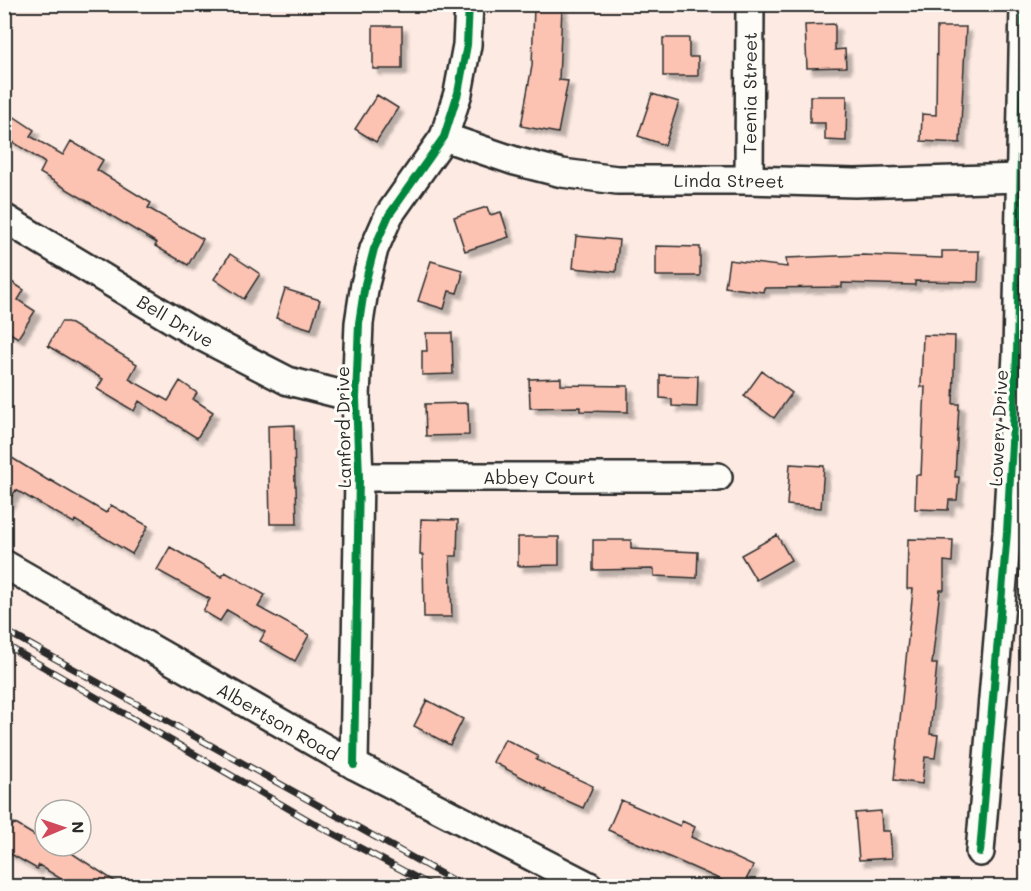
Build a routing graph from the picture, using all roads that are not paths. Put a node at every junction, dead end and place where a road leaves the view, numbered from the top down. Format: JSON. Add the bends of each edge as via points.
{"nodes":[{"id":1,"x":469,"y":4,"type":"edge"},
{"id":2,"x":750,"y":4,"type":"edge"},
{"id":3,"x":1024,"y":4,"type":"edge"},
{"id":4,"x":444,"y":137,"type":"junction"},
{"id":5,"x":1020,"y":178,"type":"junction"},
{"id":6,"x":749,"y":180,"type":"junction"},
{"id":7,"x":4,"y":218,"type":"edge"},
{"id":8,"x":356,"y":398,"type":"junction"},
{"id":9,"x":359,"y":477,"type":"junction"},
{"id":10,"x":718,"y":477,"type":"dead end"},
{"id":11,"x":4,"y":564,"type":"edge"},
{"id":12,"x":354,"y":765,"type":"junction"},
{"id":13,"x":980,"y":852,"type":"dead end"},
{"id":14,"x":589,"y":886,"type":"edge"}],
"edges":[{"from":1,"to":4,"type":"street","name":"Lanford Drive","via":[[460,83]]},
{"from":2,"to":6,"type":"street","name":"Teenia Street"},
{"from":3,"to":5,"type":"street","name":"Lowery Drive"},
{"from":4,"to":6,"type":"street","name":"Linda Street","via":[[562,173],[617,180]]},
{"from":4,"to":8,"type":"street","name":"Lanford Drive","via":[[389,215],[374,249],[359,323]]},
{"from":5,"to":6,"type":"street","name":"Linda Street","via":[[855,183]]},
{"from":5,"to":13,"type":"street","name":"Lowery Drive","via":[[1017,354]]},
{"from":7,"to":8,"type":"street","name":"Bell Drive","via":[[195,333],[288,381]]},
{"from":8,"to":9,"type":"street","name":"Lanford Drive"},
{"from":9,"to":10,"type":"street","name":"Abbey Court"},
{"from":9,"to":12,"type":"street","name":"Lanford Drive"},
{"from":11,"to":12,"type":"street","name":"Albertson Road"},
{"from":12,"to":14,"type":"street","name":"Albertson Road"}]}
